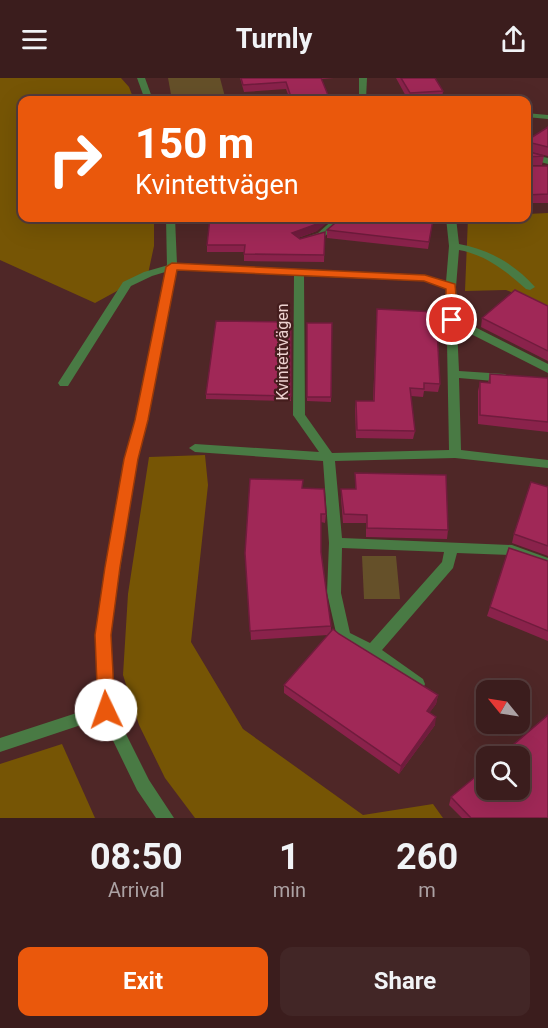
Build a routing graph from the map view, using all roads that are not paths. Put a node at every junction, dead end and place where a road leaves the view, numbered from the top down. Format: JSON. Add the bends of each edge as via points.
{"nodes":[{"id":1,"x":141,"y":78,"type":"edge"},
{"id":2,"x":363,"y":78,"type":"edge"},
{"id":3,"x":148,"y":96,"type":"edge"},
{"id":4,"x":365,"y":96,"type":"edge"},
{"id":5,"x":531,"y":115,"type":"edge"},
{"id":6,"x":548,"y":117,"type":"edge"},
{"id":7,"x":531,"y":156,"type":"edge"},
{"id":8,"x":548,"y":161,"type":"edge"},
{"id":9,"x":537,"y":170,"type":"edge"},
{"id":10,"x":548,"y":170,"type":"edge"},
{"id":11,"x":170,"y":222,"type":"edge"},
{"id":12,"x":336,"y":222,"type":"edge"},
{"id":13,"x":451,"y":222,"type":"edge"},
{"id":14,"x":298,"y":241,"type":"edge"},
{"id":15,"x":454,"y":246,"type":"junction"},
{"id":16,"x":172,"y":267,"type":"junction"},
{"id":17,"x":298,"y":272,"type":"junction"},
{"id":18,"x":451,"y":287,"type":"junction"},
{"id":19,"x":530,"y":287,"type":"dead end"},
{"id":20,"x":452,"y":320,"type":"junction"},
{"id":21,"x":548,"y":369,"type":"edge"},
{"id":22,"x":453,"y":374,"type":"junction"},
{"id":23,"x":512,"y":379,"type":"edge"},
{"id":24,"x":64,"y":383,"type":"dead end"},
{"id":25,"x":195,"y":448,"type":"dead end"},
{"id":26,"x":455,"y":454,"type":"junction"},
{"id":27,"x":329,"y":457,"type":"junction"},
{"id":28,"x":548,"y":464,"type":"edge"},
{"id":29,"x":336,"y":543,"type":"junction"},
{"id":30,"x":451,"y":549,"type":"junction"},
{"id":31,"x":548,"y":563,"type":"edge"},
{"id":32,"x":372,"y":651,"type":"junction"},
{"id":33,"x":418,"y":684,"type":"edge"},
{"id":34,"x":106,"y":710,"type":"junction"},
{"id":35,"x":0,"y":745,"type":"edge"},
{"id":36,"x":166,"y":818,"type":"edge"}],
"edges":[{"from":1,"to":3,"type":"street"},
{"from":2,"to":4,"type":"street"},
{"from":5,"to":6,"type":"street"},
{"from":7,"to":8,"type":"street"},
{"from":9,"to":10,"type":"street"},
{"from":11,"to":16,"type":"street"},
{"from":12,"to":14,"type":"street","via":[[321,235]]},
{"from":13,"to":15,"type":"street"},
{"from":15,"to":18,"type":"street"},
{"from":15,"to":19,"type":"street","via":[[477,249],[503,263]]},
{"from":16,"to":17,"type":"street"},
{"from":16,"to":24,"type":"street","via":[[127,284]]},
{"from":16,"to":34,"type":"street","via":[[131,459],[103,635]]},
{"from":17,"to":18,"type":"street","via":[[425,278]]},
{"from":17,"to":27,"type":"street","name":"Kvintettvägen","via":[[299,415]]},
{"from":18,"to":20,"type":"street"},
{"from":20,"to":21,"type":"street"},
{"from":20,"to":22,"type":"street"},
{"from":22,"to":23,"type":"street"},
{"from":22,"to":26,"type":"street"},
{"from":25,"to":27,"type":"street"},
{"from":26,"to":27,"type":"street"},
{"from":26,"to":28,"type":"street"},
{"from":27,"to":29,"type":"street"},
{"from":29,"to":30,"type":"street"},
{"from":29,"to":32,"type":"street","via":[[334,593],[344,638]]},
{"from":30,"to":31,"type":"street","via":[[512,550]]},
{"from":30,"to":32,"type":"street","via":[[448,564]]},
{"from":32,"to":33,"type":"street"},
{"from":34,"to":35,"type":"street"},
{"from":34,"to":36,"type":"street","via":[[143,785]]}]}
